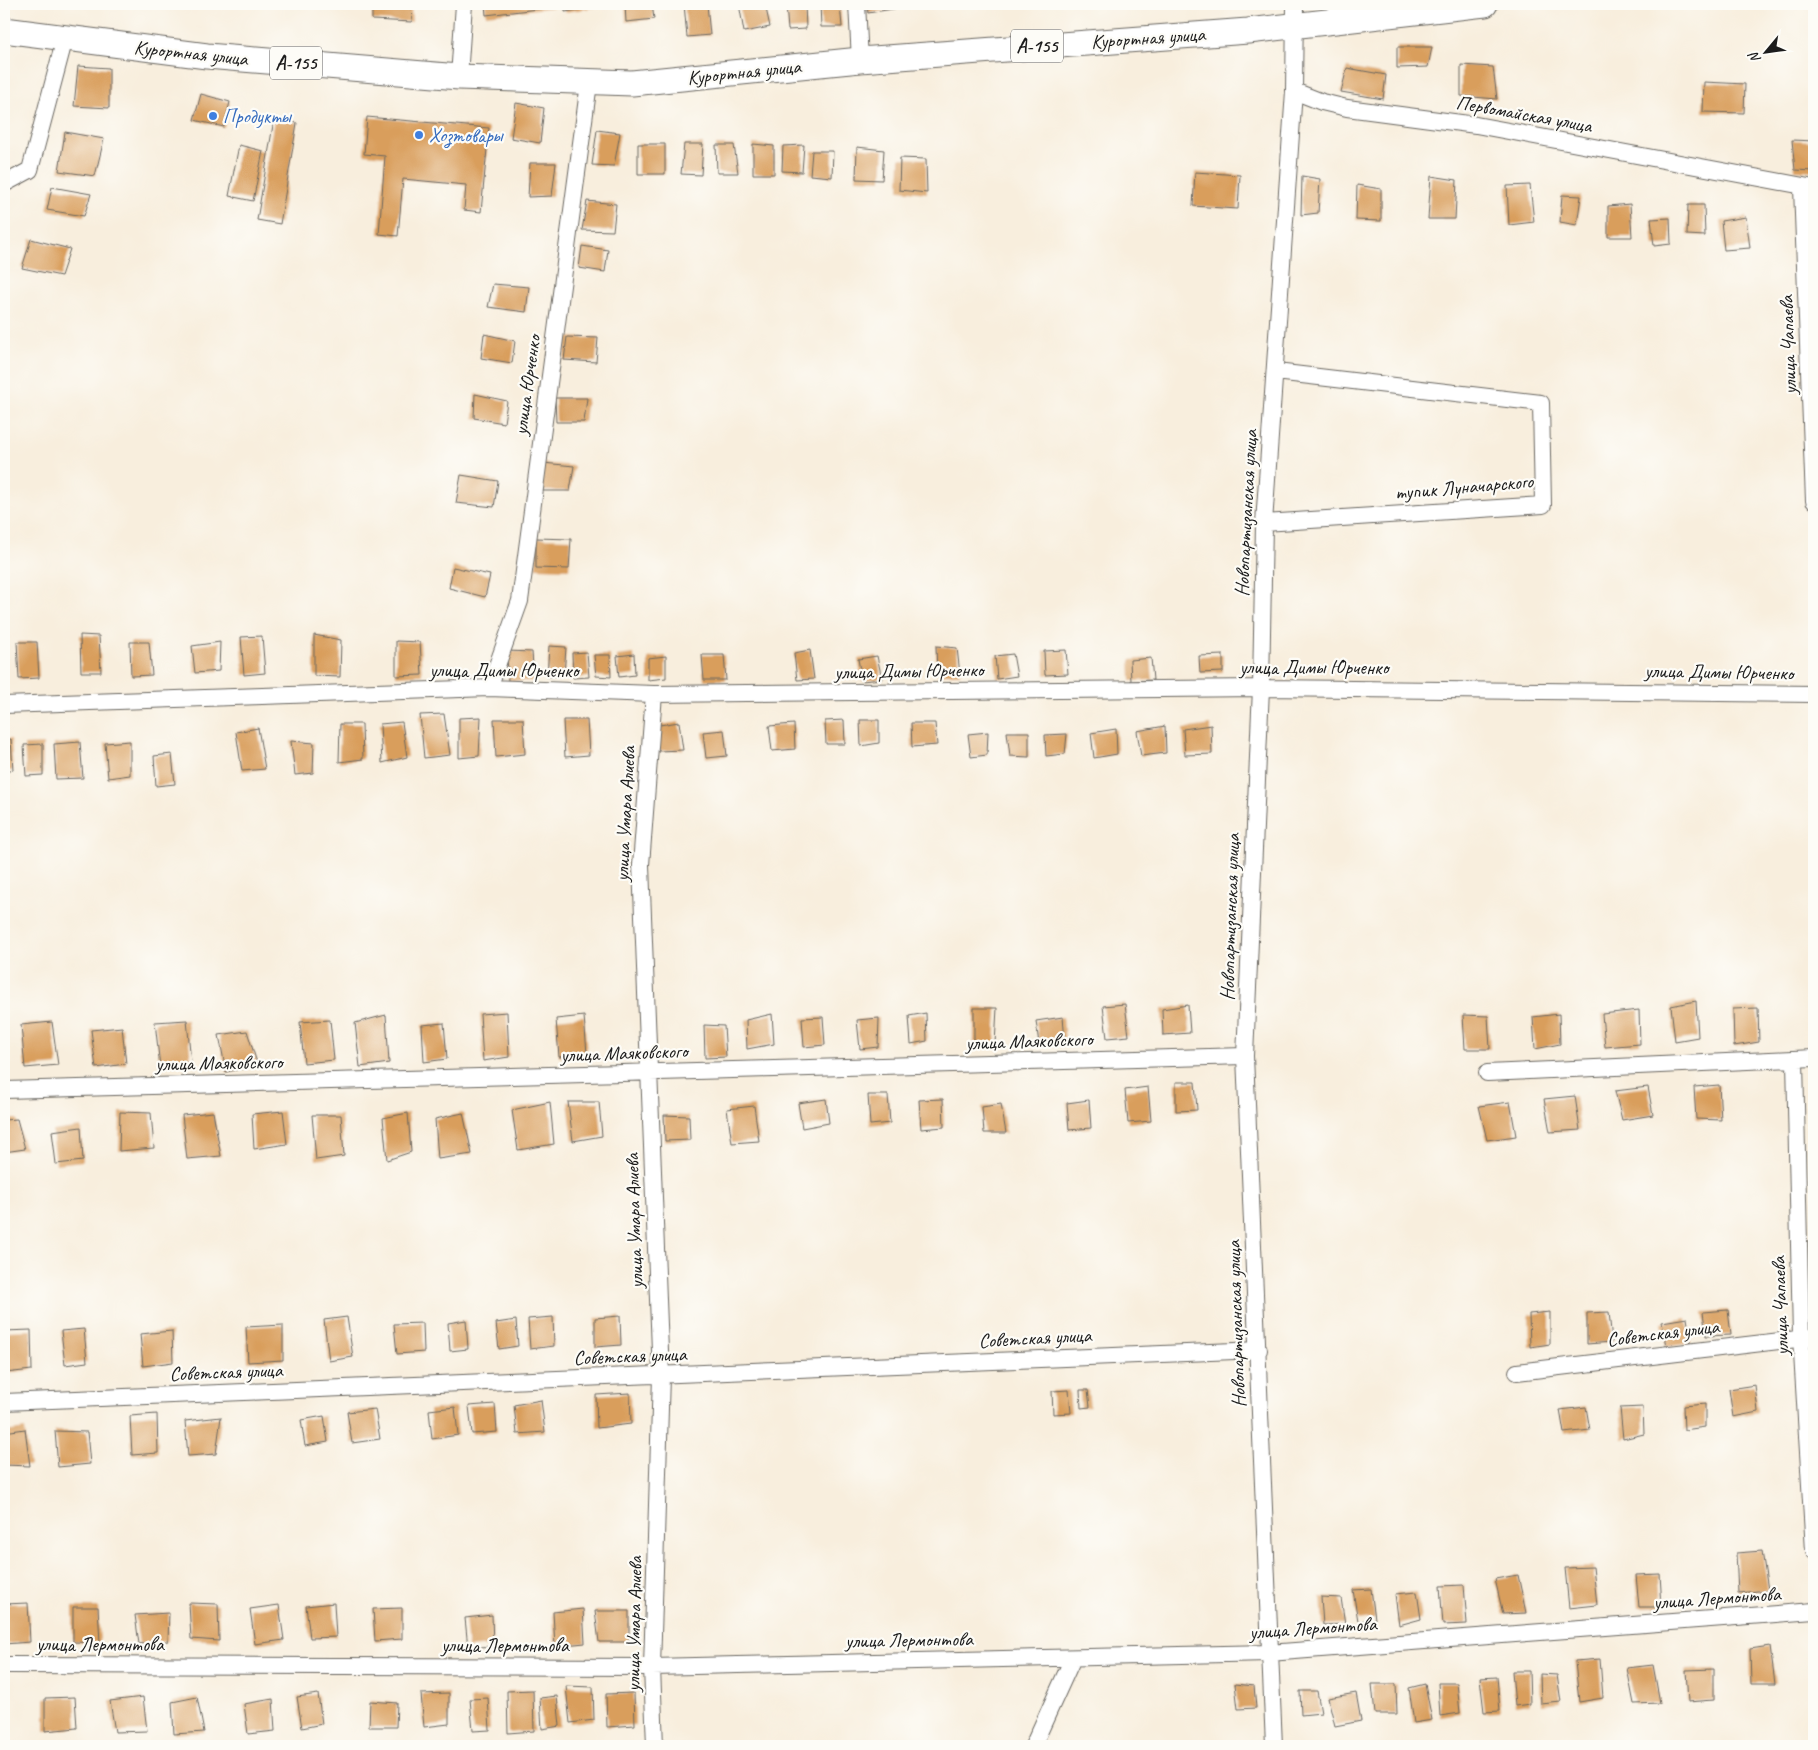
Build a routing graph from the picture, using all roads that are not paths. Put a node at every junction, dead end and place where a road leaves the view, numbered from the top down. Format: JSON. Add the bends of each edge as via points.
{"nodes":[{"id":1,"x":464,"y":4,"type":"edge"},
{"id":2,"x":857,"y":4,"type":"edge"},
{"id":3,"x":1485,"y":4,"type":"edge"},
{"id":4,"x":1295,"y":14,"type":"edge"},
{"id":5,"x":4,"y":30,"type":"edge"},
{"id":6,"x":66,"y":38,"type":"junction"},
{"id":7,"x":860,"y":60,"type":"junction"},
{"id":8,"x":459,"y":77,"type":"junction"},
{"id":9,"x":589,"y":83,"type":"junction"},
{"id":10,"x":1294,"y":91,"type":"junction"},
{"id":11,"x":4,"y":184,"type":"edge"},
{"id":12,"x":1808,"y":188,"type":"edge"},
{"id":13,"x":1276,"y":372,"type":"junction"},
{"id":14,"x":1814,"y":501,"type":"edge"},
{"id":15,"x":1264,"y":523,"type":"junction"},
{"id":16,"x":488,"y":688,"type":"junction"},
{"id":17,"x":1261,"y":688,"type":"junction"},
{"id":18,"x":654,"y":694,"type":"junction"},
{"id":19,"x":1814,"y":694,"type":"edge"},
{"id":20,"x":4,"y":705,"type":"edge"},
{"id":21,"x":1245,"y":1056,"type":"junction"},
{"id":22,"x":1814,"y":1058,"type":"edge"},
{"id":23,"x":1795,"y":1060,"type":"junction"},
{"id":24,"x":649,"y":1073,"type":"junction"},
{"id":25,"x":1487,"y":1073,"type":"dead end"},
{"id":26,"x":4,"y":1090,"type":"edge"},
{"id":27,"x":1808,"y":1337,"type":"edge"},
{"id":28,"x":1258,"y":1350,"type":"junction"},
{"id":29,"x":1517,"y":1372,"type":"dead end"},
{"id":30,"x":661,"y":1376,"type":"junction"},
{"id":31,"x":4,"y":1402,"type":"edge"},
{"id":32,"x":1814,"y":1551,"type":"edge"},
{"id":33,"x":1814,"y":1612,"type":"edge"},
{"id":34,"x":1269,"y":1654,"type":"junction"},
{"id":35,"x":1073,"y":1658,"type":"junction"},
{"id":36,"x":4,"y":1665,"type":"edge"},
{"id":37,"x":652,"y":1667,"type":"junction"},
{"id":38,"x":655,"y":1746,"type":"edge"},
{"id":39,"x":1033,"y":1746,"type":"edge"},
{"id":40,"x":1274,"y":1746,"type":"edge"}],
"edges":[{"from":1,"to":8,"type":"street"},
{"from":2,"to":7,"type":"street"},
{"from":3,"to":4,"type":"main road","name":"Курортная улица","number":"А-155"},
{"from":4,"to":7,"type":"main road","name":"Курортная улица","number":"А-155","via":[[1248,31]]},
{"from":4,"to":10,"type":"street"},
{"from":5,"to":6,"type":"main road","name":"Курортная улица","number":"А-155"},
{"from":6,"to":8,"type":"main road","name":"Курортная улица","number":"А-155","via":[[207,56]]},
{"from":6,"to":11,"type":"street","via":[[30,170]]},
{"from":7,"to":9,"type":"main road","name":"Курортная улица","number":"А-155","via":[[632,83]]},
{"from":8,"to":9,"type":"main road","name":"Курортная улица","number":"А-155"},
{"from":9,"to":16,"type":"street","name":"улица Юрченко","via":[[520,601]]},
{"from":10,"to":12,"type":"street","name":"Первомайская улица","via":[[1347,108],[1476,125]]},
{"from":10,"to":13,"type":"street","name":"Новопартизанская улица"},
{"from":12,"to":14,"type":"street","name":"улица Чапаева"},
{"from":13,"to":15,"type":"street","name":"Новопартизанская улица"},
{"from":13,"to":15,"type":"street","name":"тупик Луначарского","via":[[1541,403],[1543,505]]},
{"from":15,"to":17,"type":"street","name":"Новопартизанская улица"},
{"from":16,"to":18,"type":"street","name":"улица Димы Юрченко"},
{"from":16,"to":20,"type":"street","name":"улица Димы Юрченко"},
{"from":17,"to":18,"type":"street","name":"улица Димы Юрченко"},
{"from":17,"to":19,"type":"street","name":"улица Димы Юрченко"},
{"from":17,"to":21,"type":"street","name":"Новопартизанская улица"},
{"from":18,"to":24,"type":"street","name":"улица Умара Алиева","via":[[640,865]]},
{"from":21,"to":24,"type":"street","name":"улица Маяковского"},
{"from":21,"to":28,"type":"street","name":"Новопартизанская улица"},
{"from":22,"to":23,"type":"street"},
{"from":23,"to":25,"type":"street"},
{"from":23,"to":27,"type":"street","name":"улица Чапаева"},
{"from":24,"to":26,"type":"street","name":"улица Маяковского"},
{"from":24,"to":30,"type":"street","name":"улица Умара Алиева"},
{"from":27,"to":29,"type":"street","name":"Советская улица"},
{"from":27,"to":32,"type":"street","name":"улица Чапаева"},
{"from":28,"to":30,"type":"street","name":"Советская улица"},
{"from":28,"to":34,"type":"street","name":"Новопартизанская улица"},
{"from":30,"to":31,"type":"street","name":"Советская улица"},
{"from":30,"to":37,"type":"street","name":"улица Умара Алиева"},
{"from":33,"to":34,"type":"street","name":"улица Лермонтова"},
{"from":34,"to":35,"type":"street","name":"улица Лермонтова"},
{"from":34,"to":40,"type":"street","name":"Новопартизанская улица"},
{"from":35,"to":37,"type":"street","name":"улица Лермонтова"},
{"from":35,"to":39,"type":"street"},
{"from":36,"to":37,"type":"street","name":"улица Лермонтова"},
{"from":37,"to":38,"type":"street","name":"улица Умара Алиева"}]}
